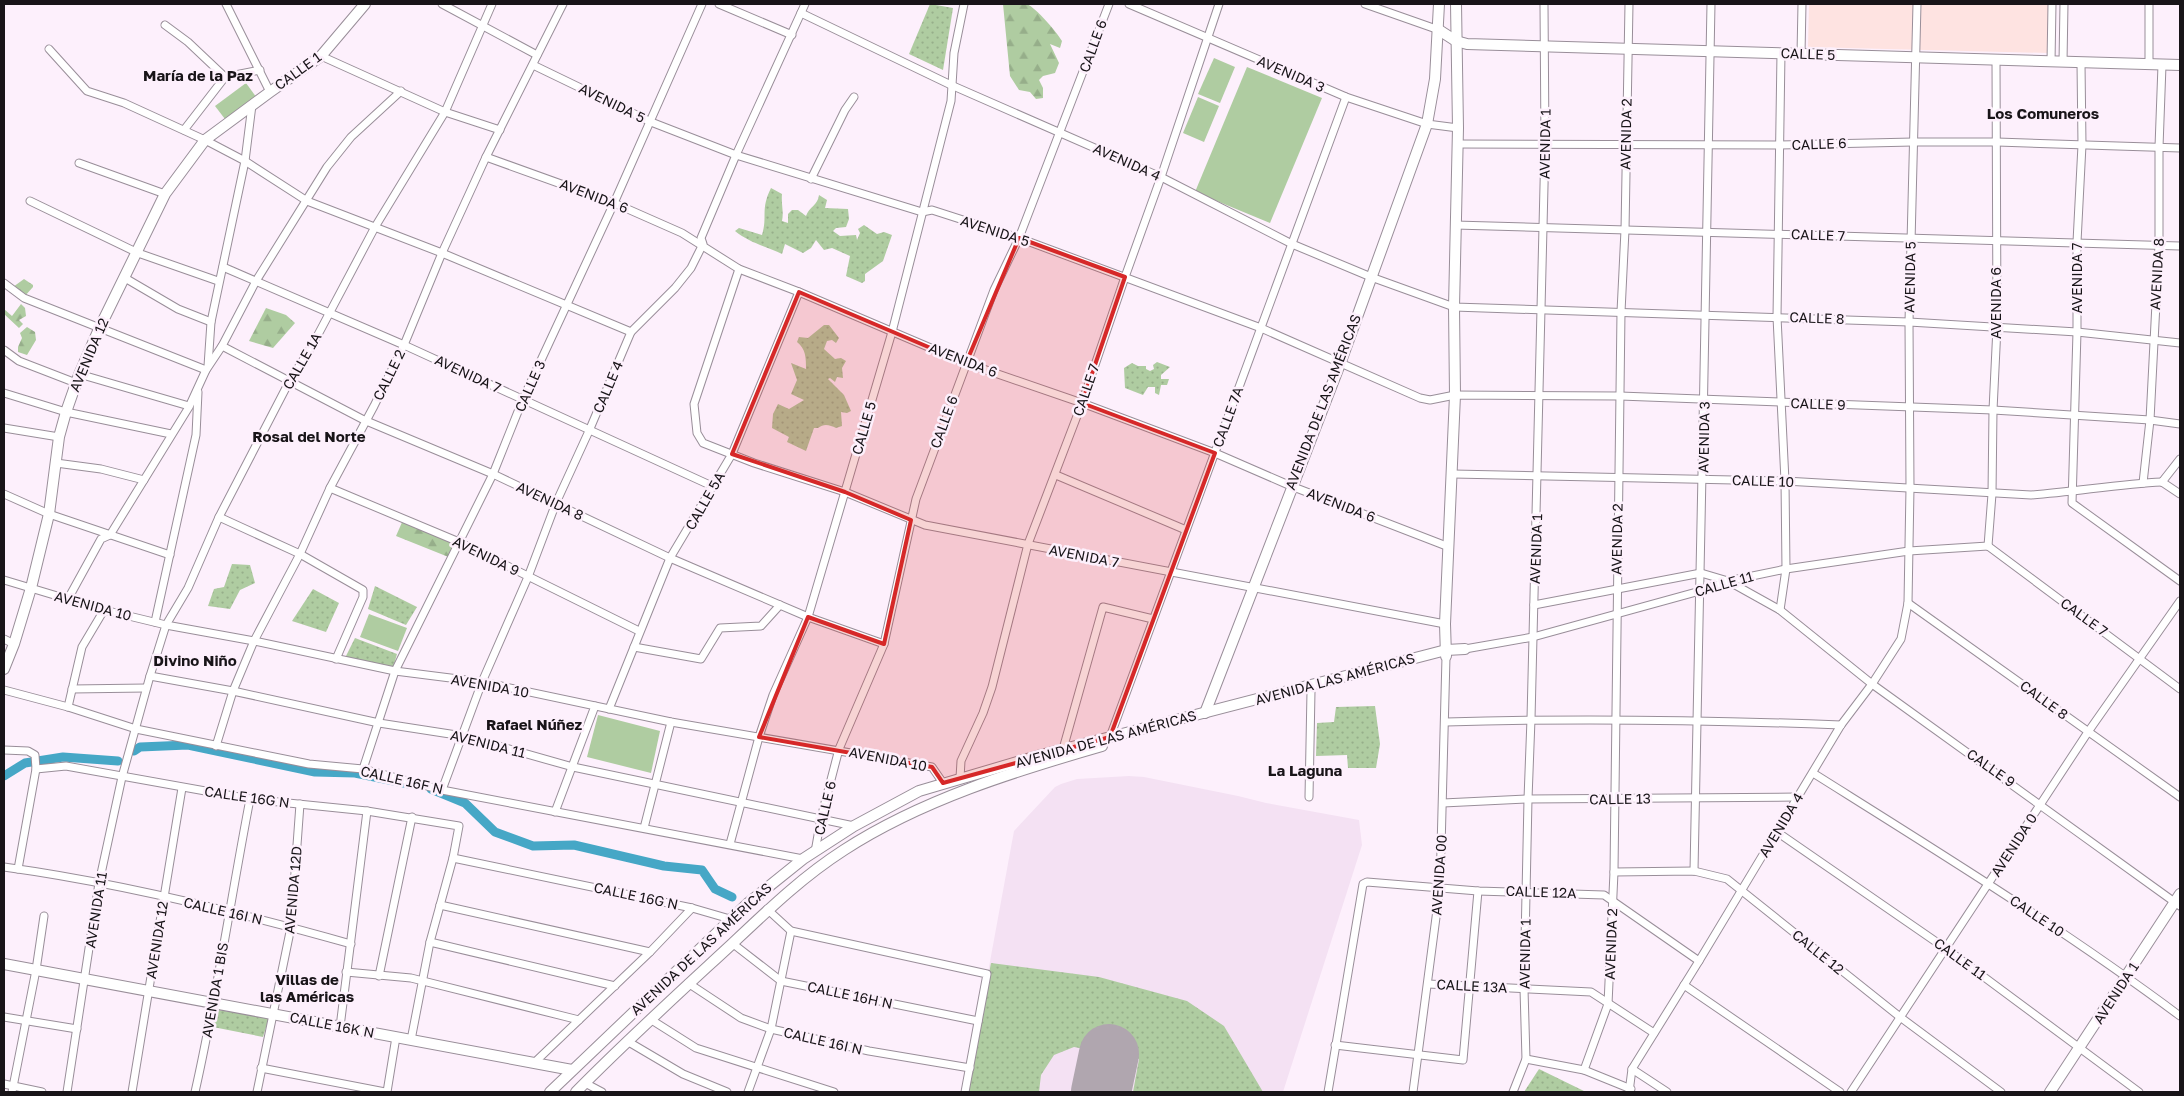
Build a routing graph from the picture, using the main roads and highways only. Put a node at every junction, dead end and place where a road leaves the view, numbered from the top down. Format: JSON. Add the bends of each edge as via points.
{"nodes":[{"id":1,"x":1439,"y":4,"type":"edge"},
{"id":2,"x":1456,"y":4,"type":"edge"},
{"id":3,"x":361,"y":5,"type":"edge"},
{"id":4,"x":1439,"y":30,"type":"junction"},
{"id":5,"x":1456,"y":40,"type":"junction"},
{"id":6,"x":2180,"y":65,"type":"edge"},
{"id":7,"x":270,"y":92,"type":"joint"},
{"id":8,"x":1465,"y":649,"type":"road end"},
{"id":9,"x":1446,"y":653,"type":"junction"},
{"id":10,"x":6,"y":660,"type":"edge"},
{"id":11,"x":4,"y":669,"type":"edge"},
{"id":12,"x":1205,"y":713,"type":"junction"},
{"id":13,"x":2179,"y":900,"type":"edge"},
{"id":14,"x":747,"y":904,"type":"junction"},
{"id":15,"x":764,"y":912,"type":"junction"},
{"id":16,"x":730,"y":918,"type":"junction"},
{"id":17,"x":744,"y":932,"type":"junction"},
{"id":18,"x":4,"y":964,"type":"edge"},
{"id":19,"x":572,"y":1070,"type":"junction"},
{"id":20,"x":550,"y":1092,"type":"edge"},
{"id":21,"x":576,"y":1092,"type":"edge"},
{"id":22,"x":2050,"y":1092,"type":"edge"}],
"edges":[{"from":1,"to":4,"type":"main road","name":"AVENIDA DE LAS AMÉRICAS"},
{"from":2,"to":5,"type":"main road"},
{"from":3,"to":7,"type":"main road","name":"CALLE 1","via":[[321,56]]},
{"from":4,"to":5,"type":"main road","name":"CALLE 5"},
{"from":4,"to":12,"type":"main road","name":"AVENIDA DE LAS AMÉRICAS","via":[[1427,124],[1340,364]]},
{"from":5,"to":6,"type":"main road","name":"CALLE 5","via":[[1467,44]]},
{"from":5,"to":9,"type":"main road","via":[[1455,395]]},
{"from":7,"to":10,"type":"main road","name":"AVENIDA 12","via":[[205,140],[165,194],[99,329],[66,412],[48,514],[14,644]]},
{"from":8,"to":9,"type":"main road","name":"AVENIDA DE LAS AMÉRICAS"},
{"from":9,"to":12,"type":"main road","name":"AVENIDA LAS AMÉRICAS"},
{"from":9,"to":15,"type":"main road","name":"AVENIDA DE LAS AMÉRICAS","via":[[1064,757],[928,804],[845,849]]},
{"from":10,"to":11,"type":"main road","name":"AVENIDA 12"},
{"from":12,"to":14,"type":"main road","name":"AVENIDA DE LAS AMÉRICAS","via":[[919,791],[854,826],[803,859]]},
{"from":13,"to":22,"type":"main road","name":"AVENIDA 1"},
{"from":14,"to":15,"type":"main road","via":[[751,913]]},
{"from":14,"to":16,"type":"main road","name":"AVENIDA DE LAS AMÉRICAS"},
{"from":15,"to":17,"type":"main road","name":"AVENIDA DE LAS AMÉRICAS"},
{"from":16,"to":17,"type":"main road","via":[[740,922]]},
{"from":16,"to":19,"type":"main road","name":"AVENIDA DE LAS AMÉRICAS"},
{"from":17,"to":21,"type":"main road","name":"AVENIDA DE LAS AMÉRICAS"},
{"from":18,"to":19,"type":"main road","name":"CALLE 16K N"},
{"from":19,"to":20,"type":"main road","name":"AVENIDA DE LAS AMÉRICAS"}]}
